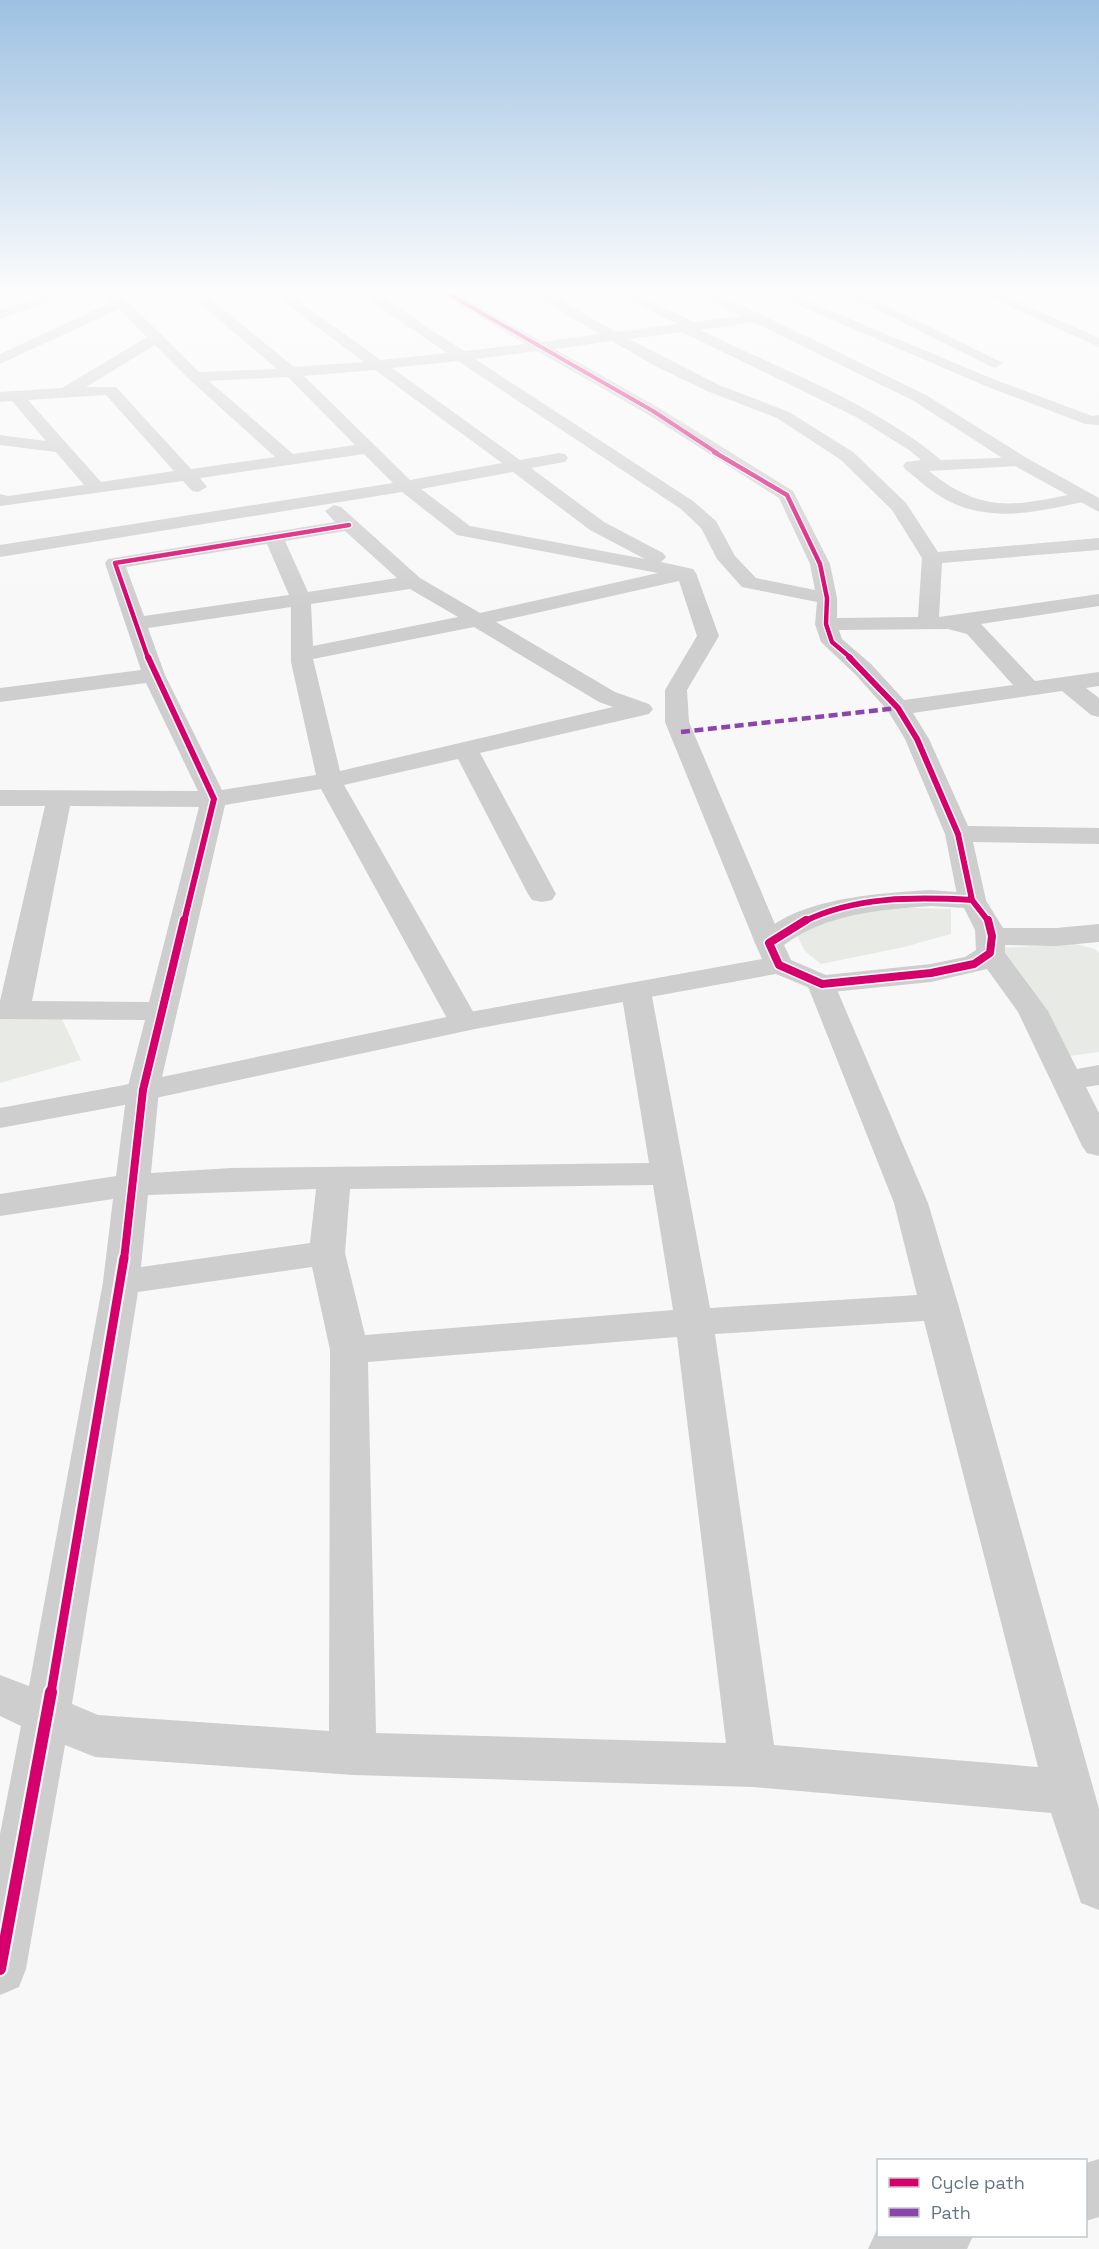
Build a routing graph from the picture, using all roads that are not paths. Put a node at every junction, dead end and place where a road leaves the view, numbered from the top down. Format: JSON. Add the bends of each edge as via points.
{"nodes":[{"id":1,"x":0,"y":397,"type":"edge"},
{"id":2,"x":28,"y":397,"type":"edge"},
{"id":3,"x":116,"y":397,"type":"edge"},
{"id":4,"x":218,"y":397,"type":"edge"},
{"id":5,"x":316,"y":397,"type":"edge"},
{"id":6,"x":419,"y":397,"type":"edge"},
{"id":7,"x":519,"y":397,"type":"edge"},
{"id":8,"x":628,"y":397,"type":"edge"},
{"id":9,"x":651,"y":397,"type":"edge"},
{"id":10,"x":736,"y":397,"type":"edge"},
{"id":11,"x":828,"y":397,"type":"edge"},
{"id":12,"x":918,"y":397,"type":"edge"},
{"id":13,"x":1031,"y":397,"type":"edge"},
{"id":14,"x":1054,"y":397,"type":"edge"},
{"id":15,"x":18,"y":398,"type":"junction"},
{"id":16,"x":633,"y":400,"type":"junction"},
{"id":17,"x":1096,"y":422,"type":"edge"},
{"id":18,"x":0,"y":440,"type":"edge"},
{"id":19,"x":61,"y":448,"type":"junction"},
{"id":20,"x":368,"y":448,"type":"junction"},
{"id":21,"x":559,"y":458,"type":"dead end"},
{"id":22,"x":288,"y":459,"type":"junction"},
{"id":23,"x":1020,"y":461,"type":"junction"},
{"id":24,"x":517,"y":465,"type":"junction"},
{"id":25,"x":938,"y":465,"type":"junction"},
{"id":26,"x":912,"y":466,"type":"junction"},
{"id":27,"x":860,"y":468,"type":"junction"},
{"id":28,"x":185,"y":474,"type":"junction"},
{"id":29,"x":406,"y":486,"type":"junction"},
{"id":30,"x":95,"y":488,"type":"junction"},
{"id":31,"x":0,"y":499,"type":"edge"},
{"id":32,"x":321,"y":500,"type":"junction"},
{"id":33,"x":1091,"y":502,"type":"edge"},
{"id":34,"x":228,"y":515,"type":"junction"},
{"id":35,"x":349,"y":525,"type":"junction"},
{"id":36,"x":273,"y":537,"type":"junction"},
{"id":37,"x":1099,"y":544,"type":"edge"},
{"id":38,"x":0,"y":551,"type":"edge"},
{"id":39,"x":932,"y":558,"type":"junction"},
{"id":40,"x":704,"y":576,"type":"junction"},
{"id":41,"x":413,"y":582,"type":"junction"},
{"id":42,"x":749,"y":583,"type":"junction"},
{"id":43,"x":827,"y":598,"type":"junction"},
{"id":44,"x":302,"y":599,"type":"junction"},
{"id":45,"x":1099,"y":600,"type":"edge"},
{"id":46,"x":477,"y":620,"type":"junction"},
{"id":47,"x":938,"y":623,"type":"junction"},
{"id":48,"x":135,"y":624,"type":"junction"},
{"id":49,"x":826,"y":624,"type":"junction"},
{"id":50,"x":302,"y":656,"type":"junction"},
{"id":51,"x":154,"y":675,"type":"junction"},
{"id":52,"x":1099,"y":679,"type":"edge"},
{"id":53,"x":1066,"y":684,"type":"junction"},
{"id":54,"x":1029,"y":689,"type":"junction"},
{"id":55,"x":0,"y":695,"type":"edge"},
{"id":56,"x":637,"y":708,"type":"junction"},
{"id":57,"x":897,"y":708,"type":"junction"},
{"id":58,"x":1099,"y":710,"type":"edge"},
{"id":59,"x":677,"y":722,"type":"junction"},
{"id":60,"x":466,"y":750,"type":"junction"},
{"id":61,"x":330,"y":782,"type":"junction"},
{"id":62,"x":0,"y":798,"type":"edge"},
{"id":63,"x":59,"y":799,"type":"junction"},
{"id":64,"x":214,"y":799,"type":"junction"},
{"id":65,"x":958,"y":834,"type":"junction"},
{"id":66,"x":1099,"y":836,"type":"edge"},
{"id":67,"x":542,"y":894,"type":"dead end"},
{"id":68,"x":972,"y":900,"type":"junction"},
{"id":69,"x":1099,"y":933,"type":"edge"},
{"id":70,"x":991,"y":945,"type":"junction"},
{"id":71,"x":774,"y":954,"type":"junction"},
{"id":72,"x":822,"y":984,"type":"junction"},
{"id":73,"x":636,"y":991,"type":"junction"},
{"id":74,"x":8,"y":1010,"type":"edge"},
{"id":75,"x":163,"y":1011,"type":"junction"},
{"id":76,"x":464,"y":1022,"type":"junction"},
{"id":77,"x":1099,"y":1075,"type":"edge"},
{"id":78,"x":1067,"y":1081,"type":"junction"},
{"id":79,"x":143,"y":1090,"type":"junction"},
{"id":80,"x":0,"y":1118,"type":"edge"},
{"id":81,"x":1099,"y":1146,"type":"edge"},
{"id":82,"x":668,"y":1174,"type":"junction"},
{"id":83,"x":334,"y":1178,"type":"junction"},
{"id":84,"x":132,"y":1185,"type":"junction"},
{"id":85,"x":0,"y":1205,"type":"edge"},
{"id":86,"x":327,"y":1253,"type":"junction"},
{"id":87,"x":121,"y":1282,"type":"junction"},
{"id":88,"x":940,"y":1307,"type":"junction"},
{"id":89,"x":694,"y":1322,"type":"junction"},
{"id":90,"x":349,"y":1350,"type":"junction"},
{"id":91,"x":0,"y":1695,"type":"edge"},
{"id":92,"x":47,"y":1715,"type":"junction"},
{"id":93,"x":353,"y":1754,"type":"junction"},
{"id":94,"x":753,"y":1764,"type":"junction"},
{"id":95,"x":1069,"y":1792,"type":"junction"},
{"id":96,"x":1099,"y":1886,"type":"edge"},
{"id":97,"x":0,"y":1969,"type":"edge"},
{"id":98,"x":937,"y":2237,"type":"edge"},
{"id":99,"x":898,"y":2249,"type":"edge"}],
"edges":[{"from":1,"to":15,"type":"street"},
{"from":2,"to":15,"type":"street"},
{"from":3,"to":28,"type":"street"},
{"from":4,"to":22,"type":"street"},
{"from":5,"to":20,"type":"street"},
{"from":6,"to":24,"type":"street"},
{"from":7,"to":42,"type":"street","via":[[687,505],[709,525],[727,559]]},
{"from":8,"to":16,"type":"street"},
{"from":9,"to":16,"type":"street"},
{"from":10,"to":27,"type":"street","via":[[783,415]]},
{"from":11,"to":25,"type":"street","via":[[915,446]]},
{"from":12,"to":23,"type":"street"},
{"from":13,"to":17,"type":"street"},
{"from":14,"to":17,"type":"street"},
{"from":15,"to":19,"type":"street"},
{"from":16,"to":43,"type":"street","via":[[787,495],[820,564]]},
{"from":18,"to":19,"type":"street"},
{"from":19,"to":30,"type":"street"},
{"from":20,"to":22,"type":"street"},
{"from":20,"to":29,"type":"street"},
{"from":21,"to":24,"type":"street"},
{"from":22,"to":28,"type":"street"},
{"from":23,"to":25,"type":"street"},
{"from":23,"to":33,"type":"street"},
{"from":24,"to":29,"type":"street"},
{"from":24,"to":40,"type":"street","via":[[597,526]]},
{"from":25,"to":26,"type":"street"},
{"from":26,"to":27,"type":"street"},
{"from":26,"to":33,"type":"street","via":[[950,495],[978,508],[1009,512]]},
{"from":27,"to":39,"type":"street","via":[[899,507]]},
{"from":28,"to":30,"type":"street"},
{"from":28,"to":34,"type":"street"},
{"from":29,"to":32,"type":"street"},
{"from":29,"to":40,"type":"street","via":[[464,531]]},
{"from":30,"to":31,"type":"street","via":[[5,502]]},
{"from":32,"to":34,"type":"street"},
{"from":32,"to":35,"type":"street"},
{"from":34,"to":38,"type":"street"},
{"from":35,"to":36,"type":"street"},
{"from":35,"to":41,"type":"street"},
{"from":36,"to":44,"type":"street"},
{"from":36,"to":48,"type":"street","via":[[115,563]]},
{"from":37,"to":39,"type":"street"},
{"from":39,"to":47,"type":"street"},
{"from":40,"to":42,"type":"street"},
{"from":40,"to":46,"type":"street"},
{"from":40,"to":59,"type":"street","via":[[708,636],[676,690]]},
{"from":41,"to":44,"type":"street"},
{"from":41,"to":46,"type":"street"},
{"from":42,"to":43,"type":"street"},
{"from":43,"to":49,"type":"street"},
{"from":44,"to":48,"type":"street"},
{"from":44,"to":50,"type":"street"},
{"from":45,"to":47,"type":"street"},
{"from":46,"to":50,"type":"street"},
{"from":46,"to":56,"type":"street","via":[[608,697]]},
{"from":47,"to":49,"type":"street"},
{"from":47,"to":54,"type":"street","via":[[974,629]]},
{"from":48,"to":51,"type":"street"},
{"from":49,"to":57,"type":"street","via":[[832,642],[863,669]]},
{"from":50,"to":61,"type":"street"},
{"from":51,"to":55,"type":"street"},
{"from":51,"to":64,"type":"street"},
{"from":52,"to":53,"type":"street"},
{"from":53,"to":54,"type":"street"},
{"from":53,"to":58,"type":"street"},
{"from":54,"to":57,"type":"street"},
{"from":56,"to":59,"type":"street"},
{"from":56,"to":60,"type":"street"},
{"from":57,"to":65,"type":"street","via":[[917,739]]},
{"from":59,"to":71,"type":"street"},
{"from":60,"to":61,"type":"street"},
{"from":60,"to":67,"type":"street"},
{"from":61,"to":64,"type":"street"},
{"from":61,"to":76,"type":"street"},
{"from":62,"to":63,"type":"street"},
{"from":63,"to":64,"type":"street"},
{"from":63,"to":74,"type":"street"},
{"from":64,"to":75,"type":"street"},
{"from":65,"to":66,"type":"street"},
{"from":65,"to":68,"type":"street"},
{"from":68,"to":70,"type":"street","via":[[989,922]]},
{"from":68,"to":71,"type":"street","via":[[919,898],[820,913],[788,927]]},
{"from":69,"to":70,"type":"street"},
{"from":70,"to":72,"type":"street","via":[[974,964],[931,973]]},
{"from":70,"to":78,"type":"street","via":[[1033,1011]]},
{"from":71,"to":72,"type":"street"},
{"from":71,"to":73,"type":"street"},
{"from":72,"to":88,"type":"street","via":[[911,1203]]},
{"from":73,"to":76,"type":"street"},
{"from":73,"to":82,"type":"street"},
{"from":74,"to":75,"type":"street"},
{"from":75,"to":79,"type":"street"},
{"from":76,"to":79,"type":"street"},
{"from":77,"to":78,"type":"street"},
{"from":78,"to":81,"type":"street"},
{"from":79,"to":80,"type":"street"},
{"from":79,"to":84,"type":"street"},
{"from":82,"to":83,"type":"street"},
{"from":82,"to":89,"type":"street"},
{"from":83,"to":84,"type":"street"},
{"from":83,"to":86,"type":"street"},
{"from":84,"to":85,"type":"street"},
{"from":84,"to":87,"type":"street"},
{"from":86,"to":87,"type":"street"},
{"from":86,"to":90,"type":"street"},
{"from":87,"to":92,"type":"street"},
{"from":88,"to":89,"type":"street"},
{"from":88,"to":95,"type":"street"},
{"from":89,"to":90,"type":"street"},
{"from":89,"to":94,"type":"street"},
{"from":90,"to":93,"type":"street"},
{"from":91,"to":92,"type":"street"},
{"from":92,"to":93,"type":"street","via":[[95,1736]]},
{"from":92,"to":97,"type":"street"},
{"from":93,"to":94,"type":"street"},
{"from":94,"to":95,"type":"street"},
{"from":95,"to":96,"type":"street"},
{"from":98,"to":99,"type":"street"}]}
